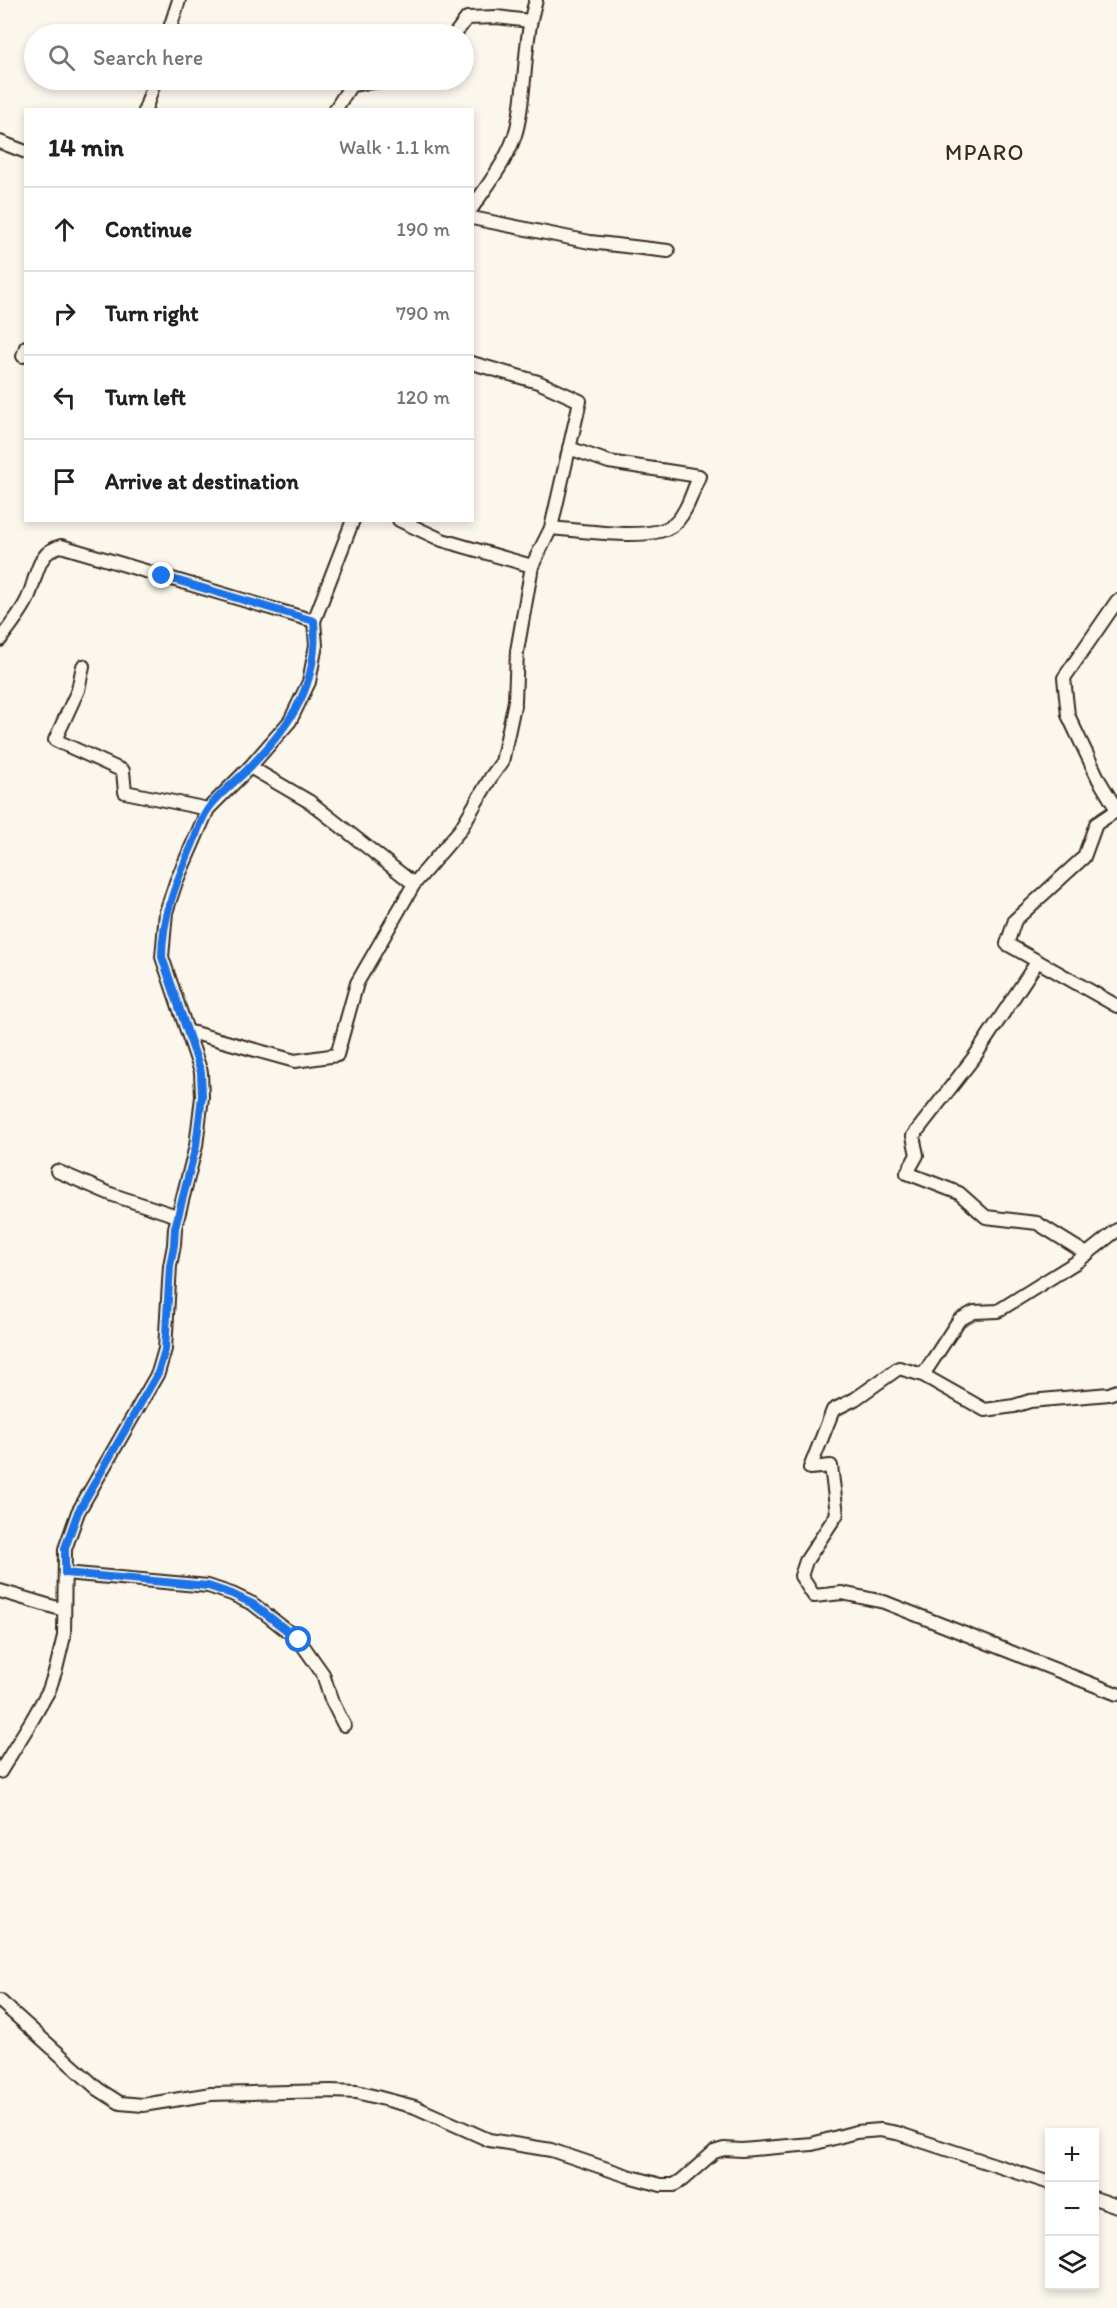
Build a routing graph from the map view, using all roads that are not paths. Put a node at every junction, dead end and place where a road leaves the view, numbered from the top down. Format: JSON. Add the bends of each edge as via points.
{"nodes":[{"id":1,"x":179,"y":0,"type":"edge"},
{"id":2,"x":536,"y":0,"type":"edge"},
{"id":3,"x":529,"y":21,"type":"junction"},
{"id":4,"x":171,"y":24,"type":"edge"},
{"id":5,"x":462,"y":24,"type":"edge"},
{"id":6,"x":152,"y":90,"type":"edge"},
{"id":7,"x":348,"y":90,"type":"edge"},
{"id":8,"x":146,"y":108,"type":"edge"},
{"id":9,"x":337,"y":108,"type":"edge"},
{"id":10,"x":0,"y":142,"type":"edge"},
{"id":11,"x":24,"y":151,"type":"edge"},
{"id":12,"x":474,"y":205,"type":"edge"},
{"id":13,"x":474,"y":218,"type":"edge"},
{"id":14,"x":668,"y":251,"type":"dead end"},
{"id":15,"x":474,"y":364,"type":"edge"},
{"id":16,"x":569,"y":448,"type":"junction"},
{"id":17,"x":353,"y":522,"type":"edge"},
{"id":18,"x":403,"y":522,"type":"edge"},
{"id":19,"x":551,"y":528,"type":"junction"},
{"id":20,"x":532,"y":566,"type":"junction"},
{"id":21,"x":1117,"y":601,"type":"edge"},
{"id":22,"x":314,"y":621,"type":"junction"},
{"id":23,"x":0,"y":640,"type":"edge"},
{"id":24,"x":83,"y":666,"type":"dead end"},
{"id":25,"x":250,"y":767,"type":"junction"},
{"id":26,"x":208,"y":809,"type":"junction"},
{"id":27,"x":1117,"y":810,"type":"edge"},
{"id":28,"x":414,"y":884,"type":"junction"},
{"id":29,"x":1037,"y":962,"type":"junction"},
{"id":30,"x":1117,"y":1006,"type":"edge"},
{"id":31,"x":187,"y":1031,"type":"junction"},
{"id":32,"x":57,"y":1171,"type":"dead end"},
{"id":33,"x":177,"y":1216,"type":"junction"},
{"id":34,"x":1117,"y":1230,"type":"edge"},
{"id":35,"x":1087,"y":1254,"type":"junction"},
{"id":36,"x":922,"y":1375,"type":"junction"},
{"id":37,"x":1117,"y":1391,"type":"edge"},
{"id":38,"x":65,"y":1573,"type":"junction"},
{"id":39,"x":0,"y":1591,"type":"edge"},
{"id":40,"x":63,"y":1610,"type":"junction"},
{"id":41,"x":1117,"y":1694,"type":"edge"},
{"id":42,"x":344,"y":1725,"type":"dead end"},
{"id":43,"x":0,"y":1772,"type":"edge"},
{"id":44,"x":0,"y":2001,"type":"edge"},
{"id":45,"x":1047,"y":2182,"type":"edge"},
{"id":46,"x":1099,"y":2199,"type":"edge"},
{"id":47,"x":1117,"y":2206,"type":"edge"}],
"edges":[{"from":1,"to":4,"type":"street"},
{"from":2,"to":3,"type":"street"},
{"from":3,"to":5,"type":"street","via":[[467,18]]},
{"from":3,"to":12,"type":"street","via":[[517,128],[508,151]]},
{"from":6,"to":8,"type":"street"},
{"from":7,"to":9,"type":"street"},
{"from":10,"to":11,"type":"street"},
{"from":13,"to":14,"type":"street","via":[[590,242]]},
{"from":15,"to":16,"type":"street","via":[[538,382],[580,400]]},
{"from":16,"to":19,"type":"street"},
{"from":16,"to":19,"type":"street","via":[[609,462],[699,476],[686,508],[671,527],[651,533]]},
{"from":17,"to":22,"type":"street"},
{"from":18,"to":20,"type":"street","via":[[442,540]]},
{"from":19,"to":20,"type":"street"},
{"from":20,"to":28,"type":"street","via":[[517,651],[515,701],[502,762],[460,830]]},
{"from":21,"to":27,"type":"street","via":[[1064,678],[1068,715]]},
{"from":22,"to":23,"type":"street","via":[[61,546],[51,548],[42,557],[26,603]]},
{"from":22,"to":25,"type":"street","via":[[316,645],[309,682],[290,721]]},
{"from":24,"to":26,"type":"street","via":[[78,690],[54,740],[123,771],[125,792]]},
{"from":25,"to":26,"type":"street"},
{"from":25,"to":28,"type":"street","via":[[310,802]]},
{"from":26,"to":31,"type":"street","via":[[176,882],[162,938],[162,957]]},
{"from":27,"to":29,"type":"street","via":[[1096,824],[1084,857],[1015,920],[1007,944]]},
{"from":28,"to":31,"type":"street","via":[[357,982],[337,1055],[295,1061]]},
{"from":29,"to":30,"type":"street"},
{"from":29,"to":35,"type":"street","via":[[975,1056],[913,1136],[917,1155],[907,1173],[959,1193],[986,1217],[1036,1223]]},
{"from":31,"to":33,"type":"street","via":[[201,1072],[202,1096],[196,1146]]},
{"from":32,"to":33,"type":"street"},
{"from":33,"to":38,"type":"street","via":[[165,1350],[158,1373],[78,1512],[65,1548]]},
{"from":34,"to":35,"type":"street"},
{"from":35,"to":36,"type":"street","via":[[998,1311],[974,1312],[959,1320]]},
{"from":36,"to":37,"type":"street","via":[[985,1410]]},
{"from":36,"to":41,"type":"street","via":[[899,1368],[833,1410],[810,1468],[831,1466],[837,1514],[806,1561],[801,1576],[814,1596],[842,1593],[884,1602]]},
{"from":38,"to":40,"type":"street"},
{"from":38,"to":42,"type":"street","via":[[208,1586],[253,1604],[299,1640],[323,1674]]},
{"from":39,"to":40,"type":"street"},
{"from":40,"to":43,"type":"street","via":[[64,1636],[49,1690]]},
{"from":44,"to":45,"type":"street","via":[[90,2082],[120,2103],[143,2105],[211,2094],[357,2092],[415,2107],[489,2140],[551,2150],[661,2185],[674,2185],[714,2152],[812,2144],[880,2130]]},
{"from":46,"to":47,"type":"street"}]}
